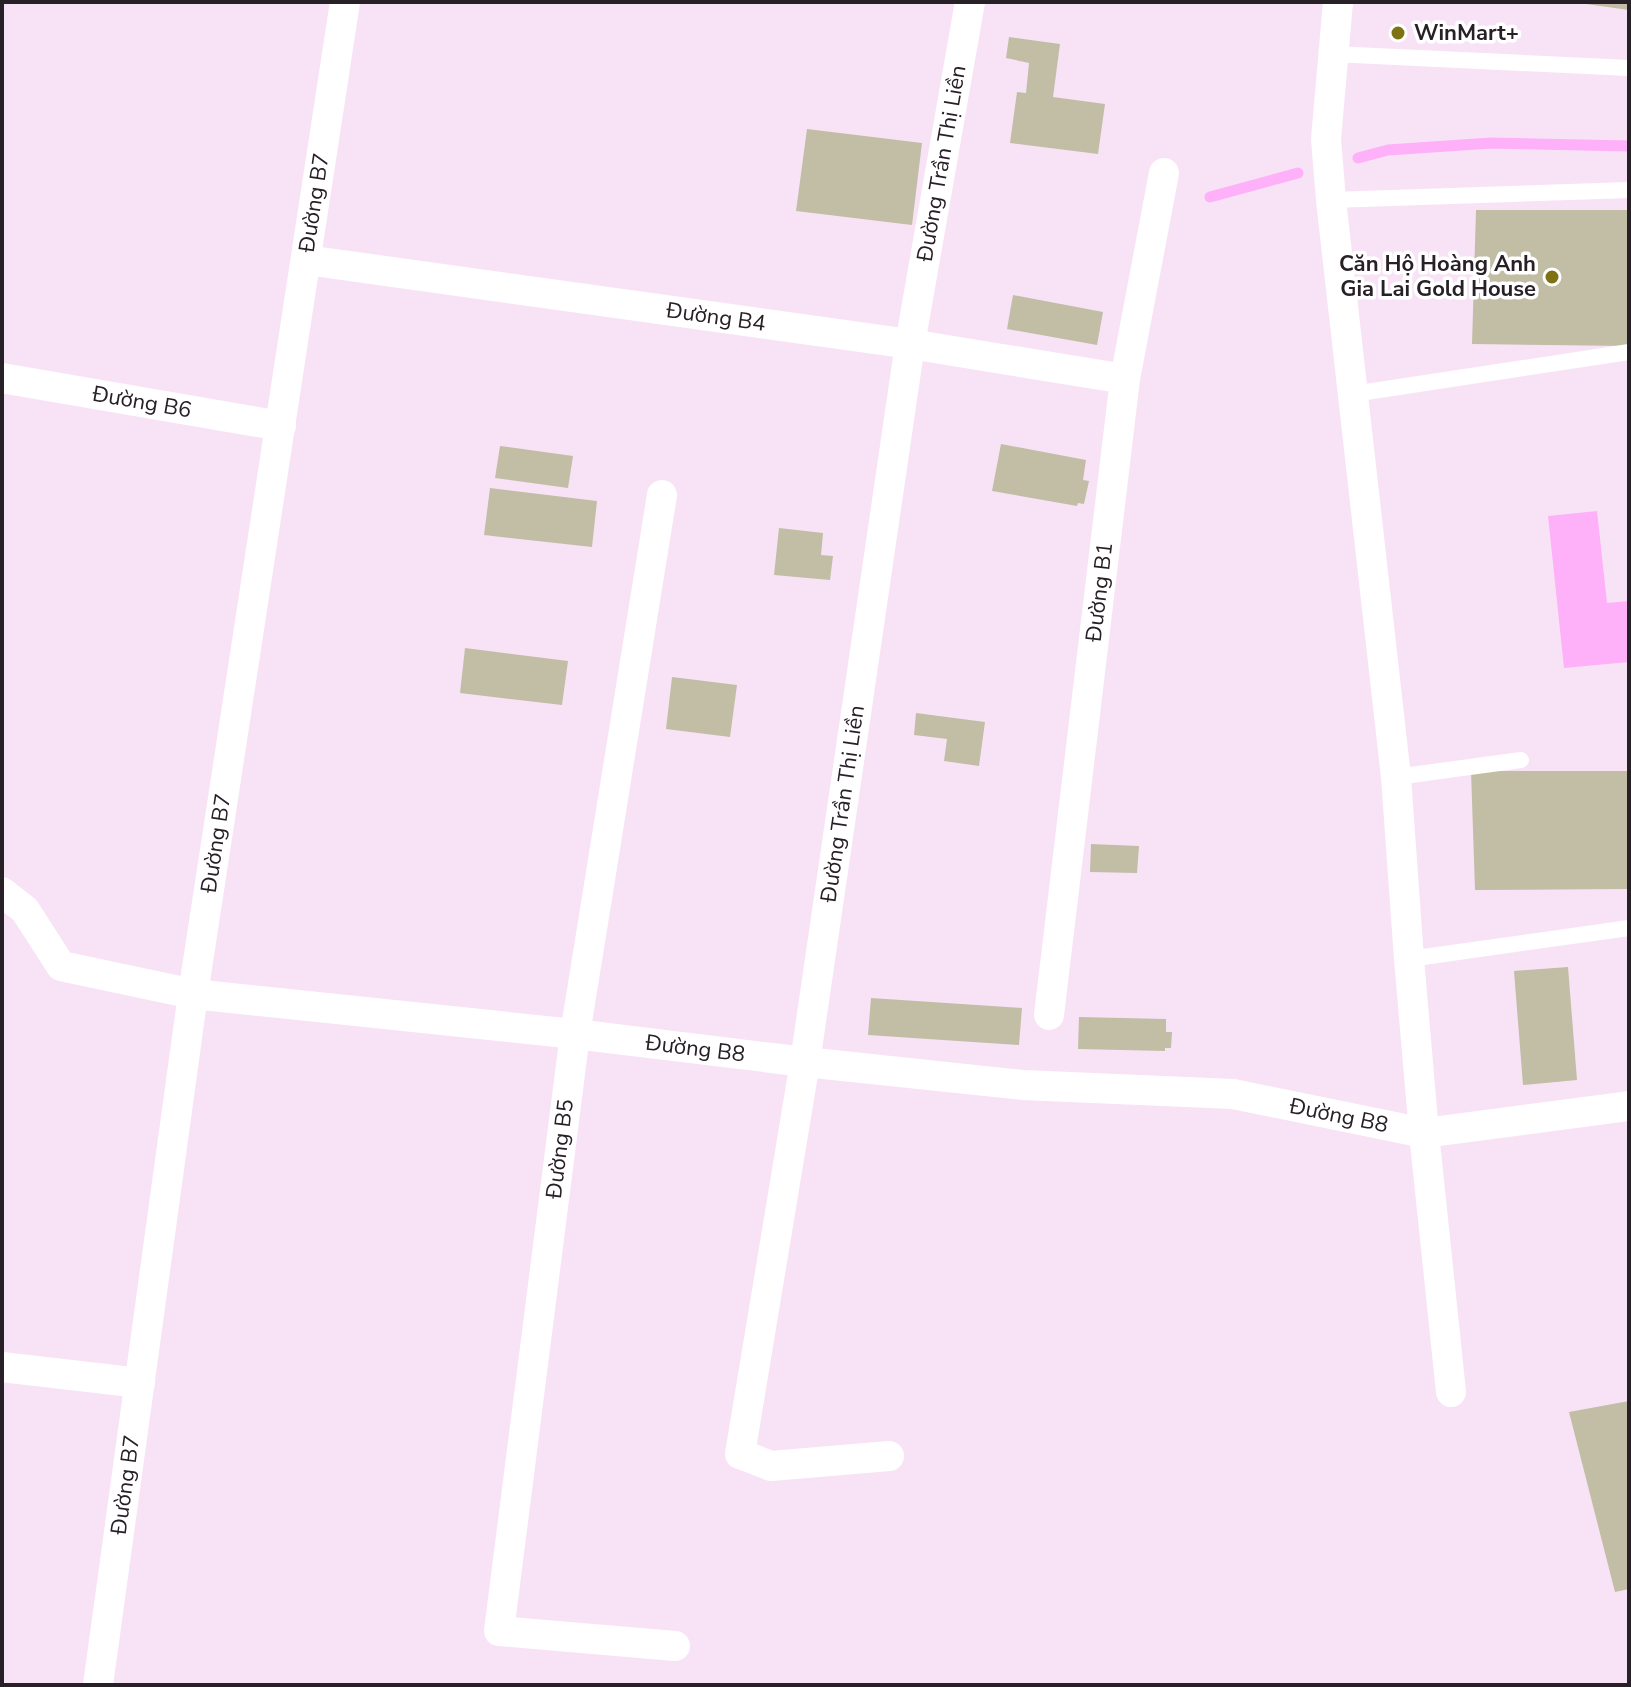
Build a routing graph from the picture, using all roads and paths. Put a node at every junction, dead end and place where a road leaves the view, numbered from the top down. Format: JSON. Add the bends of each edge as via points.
{"nodes":[{"id":1,"x":345,"y":2,"type":"edge"},
{"id":2,"x":970,"y":2,"type":"edge"},
{"id":3,"x":1338,"y":2,"type":"edge"},
{"id":4,"x":1333,"y":54,"type":"junction"},
{"id":5,"x":1629,"y":68,"type":"edge"},
{"id":6,"x":1164,"y":173,"type":"dead end"},
{"id":7,"x":1629,"y":190,"type":"edge"},
{"id":8,"x":1331,"y":200,"type":"junction"},
{"id":9,"x":306,"y":260,"type":"junction"},
{"id":10,"x":910,"y":344,"type":"junction"},
{"id":11,"x":1629,"y":352,"type":"edge"},
{"id":12,"x":2,"y":378,"type":"edge"},
{"id":13,"x":1125,"y":379,"type":"junction"},
{"id":14,"x":1353,"y":394,"type":"junction"},
{"id":15,"x":281,"y":426,"type":"junction"},
{"id":16,"x":662,"y":495,"type":"dead end"},
{"id":17,"x":1521,"y":760,"type":"dead end"},
{"id":18,"x":1396,"y":777,"type":"junction"},
{"id":19,"x":2,"y":892,"type":"edge"},
{"id":20,"x":1629,"y":928,"type":"edge"},
{"id":21,"x":1409,"y":959,"type":"junction"},
{"id":22,"x":193,"y":994,"type":"junction"},
{"id":23,"x":1049,"y":1015,"type":"dead end"},
{"id":24,"x":575,"y":1034,"type":"junction"},
{"id":25,"x":805,"y":1062,"type":"junction"},
{"id":26,"x":1629,"y":1106,"type":"edge"},
{"id":27,"x":1424,"y":1133,"type":"junction"},
{"id":28,"x":2,"y":1367,"type":"edge"},
{"id":29,"x":140,"y":1383,"type":"junction"},
{"id":30,"x":1451,"y":1392,"type":"dead end"},
{"id":31,"x":889,"y":1456,"type":"dead end"},
{"id":32,"x":675,"y":1646,"type":"dead end"},
{"id":33,"x":98,"y":1685,"type":"edge"}],
"edges":[{"from":1,"to":9,"type":"street","name":"Đường B7"},
{"from":2,"to":10,"type":"street","name":"Đường Trần Thị Liền"},
{"from":3,"to":4,"type":"street"},
{"from":4,"to":5,"type":"lane"},
{"from":4,"to":8,"type":"street","via":[[1326,139]]},
{"from":6,"to":13,"type":"street","name":"Đường B1"},
{"from":7,"to":8,"type":"lane"},
{"from":8,"to":14,"type":"street"},
{"from":9,"to":10,"type":"street","name":"Đường B4"},
{"from":9,"to":15,"type":"street","name":"Đường B7"},
{"from":10,"to":13,"type":"street","name":"Đường B4"},
{"from":10,"to":25,"type":"street","name":"Đường Trần Thị Liền"},
{"from":11,"to":14,"type":"lane"},
{"from":12,"to":15,"type":"street","name":"Đường B6"},
{"from":13,"to":23,"type":"street","name":"Đường B1"},
{"from":14,"to":18,"type":"street"},
{"from":15,"to":22,"type":"street","name":"Đường B7"},
{"from":16,"to":24,"type":"street","name":"Đường B5"},
{"from":17,"to":18,"type":"lane"},
{"from":18,"to":21,"type":"street"},
{"from":19,"to":22,"type":"street","name":"Đường B8","via":[[25,910],[61,966]]},
{"from":20,"to":21,"type":"lane"},
{"from":21,"to":27,"type":"street"},
{"from":22,"to":24,"type":"street","name":"Đường B8"},
{"from":22,"to":29,"type":"street","name":"Đường B7"},
{"from":24,"to":25,"type":"street","name":"Đường B8"},
{"from":24,"to":32,"type":"street","name":"Đường B5","via":[[499,1631]]},
{"from":25,"to":27,"type":"street","name":"Đường B8","via":[[1023,1085],[1233,1094]]},
{"from":25,"to":31,"type":"street","name":"Đường Trần Thị Liền","via":[[740,1454],[771,1466]]},
{"from":26,"to":27,"type":"street","name":"Đường B8"},
{"from":27,"to":30,"type":"street"},
{"from":28,"to":29,"type":"street"},
{"from":29,"to":33,"type":"street","name":"Đường B7"}]}
